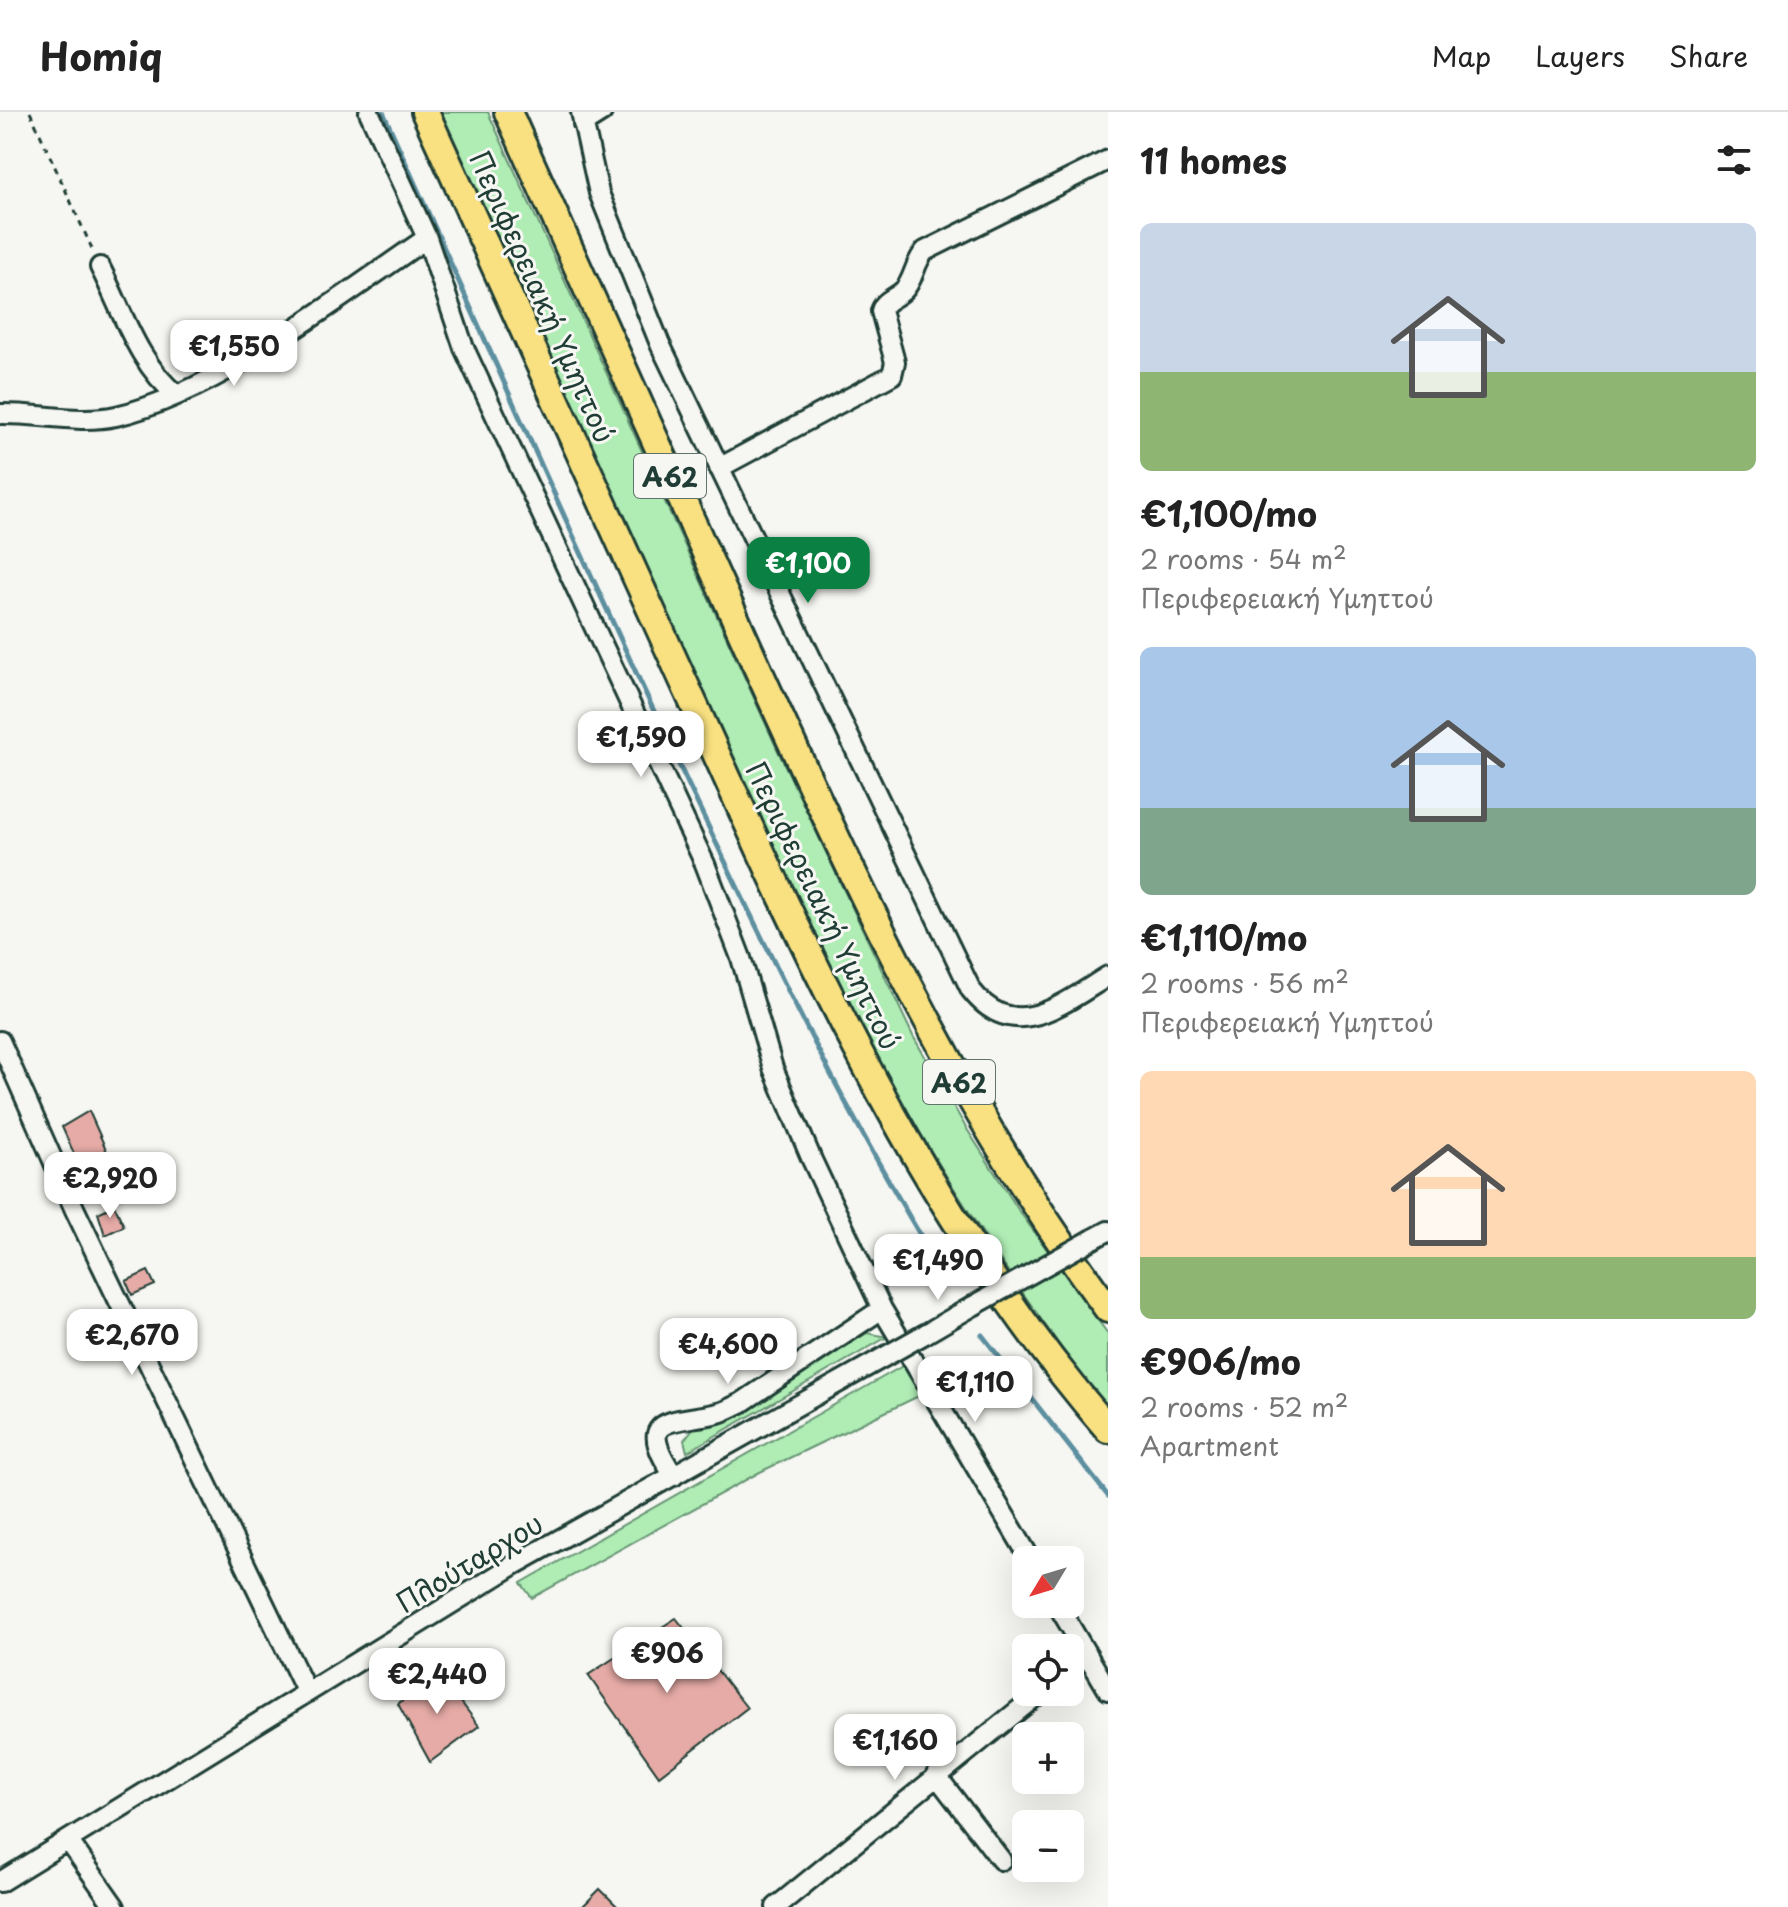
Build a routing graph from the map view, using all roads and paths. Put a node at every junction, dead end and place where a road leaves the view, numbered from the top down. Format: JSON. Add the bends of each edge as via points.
{"nodes":[{"id":1,"x":30,"y":112,"type":"edge"},
{"id":2,"x":369,"y":112,"type":"edge"},
{"id":3,"x":425,"y":112,"type":"edge"},
{"id":4,"x":508,"y":112,"type":"edge"},
{"id":5,"x":602,"y":112,"type":"edge"},
{"id":6,"x":582,"y":118,"type":"edge"},
{"id":7,"x":1108,"y":160,"type":"edge"},
{"id":8,"x":427,"y":238,"type":"junction"},
{"id":9,"x":100,"y":267,"type":"joint"},
{"id":10,"x":177,"y":395,"type":"junction"},
{"id":11,"x":0,"y":414,"type":"edge"},
{"id":12,"x":719,"y":468,"type":"junction"},
{"id":13,"x":1108,"y":976,"type":"edge"},
{"id":14,"x":0,"y":1041,"type":"edge"},
{"id":15,"x":1100,"y":1235,"type":"edge"},
{"id":16,"x":882,"y":1309,"type":"junction"},
{"id":17,"x":1108,"y":1309,"type":"edge"},
{"id":18,"x":1108,"y":1429,"type":"edge"},
{"id":19,"x":674,"y":1476,"type":"junction"},
{"id":20,"x":1023,"y":1546,"type":"edge"},
{"id":21,"x":1066,"y":1618,"type":"edge"},
{"id":22,"x":1088,"y":1655,"type":"junction"},
{"id":23,"x":1084,"y":1658,"type":"edge"},
{"id":24,"x":1108,"y":1690,"type":"edge"},
{"id":25,"x":307,"y":1693,"type":"junction"},
{"id":26,"x":1023,"y":1706,"type":"edge"},
{"id":27,"x":936,"y":1775,"type":"junction"},
{"id":28,"x":68,"y":1840,"type":"junction"},
{"id":29,"x":1001,"y":1860,"type":"dead end"},
{"id":30,"x":0,"y":1882,"type":"edge"},
{"id":31,"x":115,"y":1907,"type":"edge"},
{"id":32,"x":776,"y":1907,"type":"edge"}],
"edges":[{"from":1,"to":9,"type":"path"},
{"from":2,"to":8,"type":"street"},
{"from":3,"to":18,"type":"highway","name":"Περιφερειακή Υμηττού","number":"Α62","via":[[769,870],[875,1084],[954,1217]]},
{"from":4,"to":17,"type":"highway","name":"Περιφερειακή Υμηττού","number":"Α62","via":[[899,972],[1009,1164]]},
{"from":5,"to":6,"type":"street"},
{"from":6,"to":12,"type":"street","via":[[599,193],[635,287]]},
{"from":7,"to":12,"type":"street","via":[[925,251],[905,289],[881,311],[895,362],[892,375]]},
{"from":8,"to":10,"type":"street","via":[[283,335]]},
{"from":8,"to":16,"type":"street","via":[[464,348],[705,864],[741,958],[773,1068]]},
{"from":9,"to":10,"type":"street","via":[[146,360]]},
{"from":10,"to":11,"type":"street","via":[[113,417]]},
{"from":12,"to":13,"type":"street","via":[[971,990],[991,1012],[1017,1019],[1058,1006]]},
{"from":14,"to":25,"type":"street","via":[[75,1210]]},
{"from":15,"to":19,"type":"street","name":"Πλούταρχου","bridge":true},
{"from":16,"to":19,"type":"street","via":[[741,1403],[662,1425],[658,1453]]},
{"from":16,"to":20,"type":"street"},
{"from":19,"to":25,"type":"street","name":"Πλούταρχου","via":[[514,1565]]},
{"from":21,"to":22,"type":"street"},
{"from":22,"to":23,"type":"street"},
{"from":22,"to":24,"type":"street"},
{"from":25,"to":28,"type":"street","name":"Πλούταρχου"},
{"from":26,"to":27,"type":"street"},
{"from":27,"to":29,"type":"street"},
{"from":27,"to":32,"type":"street"},
{"from":28,"to":30,"type":"street","name":"Πλούταρχου"},
{"from":28,"to":31,"type":"street"}]}
